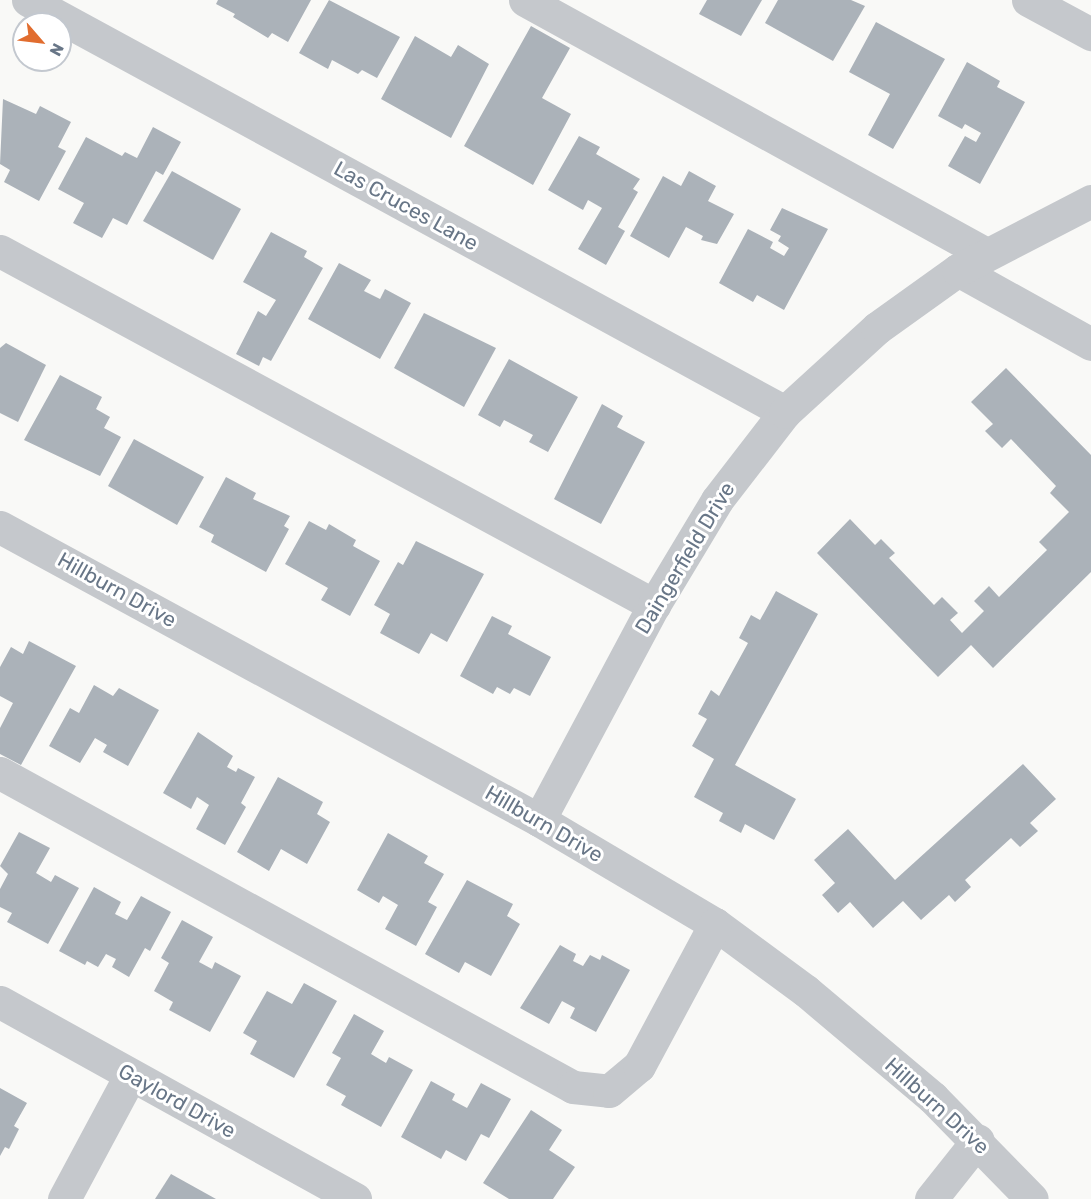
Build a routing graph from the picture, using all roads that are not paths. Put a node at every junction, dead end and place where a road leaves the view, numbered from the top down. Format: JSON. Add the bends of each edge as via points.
{"nodes":[{"id":1,"x":28,"y":0,"type":"edge"},
{"id":2,"x":525,"y":0,"type":"edge"},
{"id":3,"x":1028,"y":0,"type":"edge"},
{"id":4,"x":1091,"y":34,"type":"edge"},
{"id":5,"x":1091,"y":201,"type":"edge"},
{"id":6,"x":0,"y":251,"type":"edge"},
{"id":7,"x":986,"y":254,"type":"junction"},
{"id":8,"x":958,"y":270,"type":"junction"},
{"id":9,"x":1091,"y":344,"type":"edge"},
{"id":10,"x":785,"y":412,"type":"junction"},
{"id":11,"x":0,"y":527,"type":"edge"},
{"id":12,"x":654,"y":605,"type":"junction"},
{"id":13,"x":0,"y":773,"type":"edge"},
{"id":14,"x":539,"y":820,"type":"junction"},
{"id":15,"x":715,"y":924,"type":"junction"},
{"id":16,"x":0,"y":1002,"type":"edge"},
{"id":17,"x":130,"y":1076,"type":"junction"},
{"id":18,"x":978,"y":1140,"type":"junction"},
{"id":19,"x":308,"y":1188,"type":"edge"},
{"id":20,"x":64,"y":1199,"type":"edge"},
{"id":21,"x":354,"y":1199,"type":"edge"},
{"id":22,"x":931,"y":1199,"type":"edge"},
{"id":23,"x":1032,"y":1199,"type":"edge"}],
"edges":[{"from":1,"to":10,"type":"street","name":"Las Cruces Lane"},
{"from":2,"to":7,"type":"street"},
{"from":3,"to":4,"type":"street"},
{"from":5,"to":7,"type":"street","name":"Daingerfield Drive"},
{"from":6,"to":12,"type":"street"},
{"from":7,"to":8,"type":"street","name":"Daingerfield Drive"},
{"from":8,"to":9,"type":"street"},
{"from":8,"to":10,"type":"street","name":"Daingerfield Drive","via":[[877,328]]},
{"from":10,"to":12,"type":"street","name":"Daingerfield Drive","via":[[717,500]]},
{"from":11,"to":14,"type":"street","name":"Hillburn Drive"},
{"from":12,"to":14,"type":"street","name":"Daingerfield Drive"},
{"from":13,"to":15,"type":"street","via":[[573,1087],[609,1091],[639,1066]]},
{"from":14,"to":15,"type":"street","name":"Hillburn Drive"},
{"from":15,"to":18,"type":"street","name":"Hillburn Drive","via":[[806,991]]},
{"from":16,"to":17,"type":"street","name":"Gaylord Drive"},
{"from":17,"to":19,"type":"street","name":"Gaylord Drive"},
{"from":17,"to":20,"type":"street"},
{"from":18,"to":22,"type":"street"},
{"from":18,"to":23,"type":"street","name":"Hillburn Drive"},
{"from":19,"to":21,"type":"street","name":"Gaylord Drive"}]}
